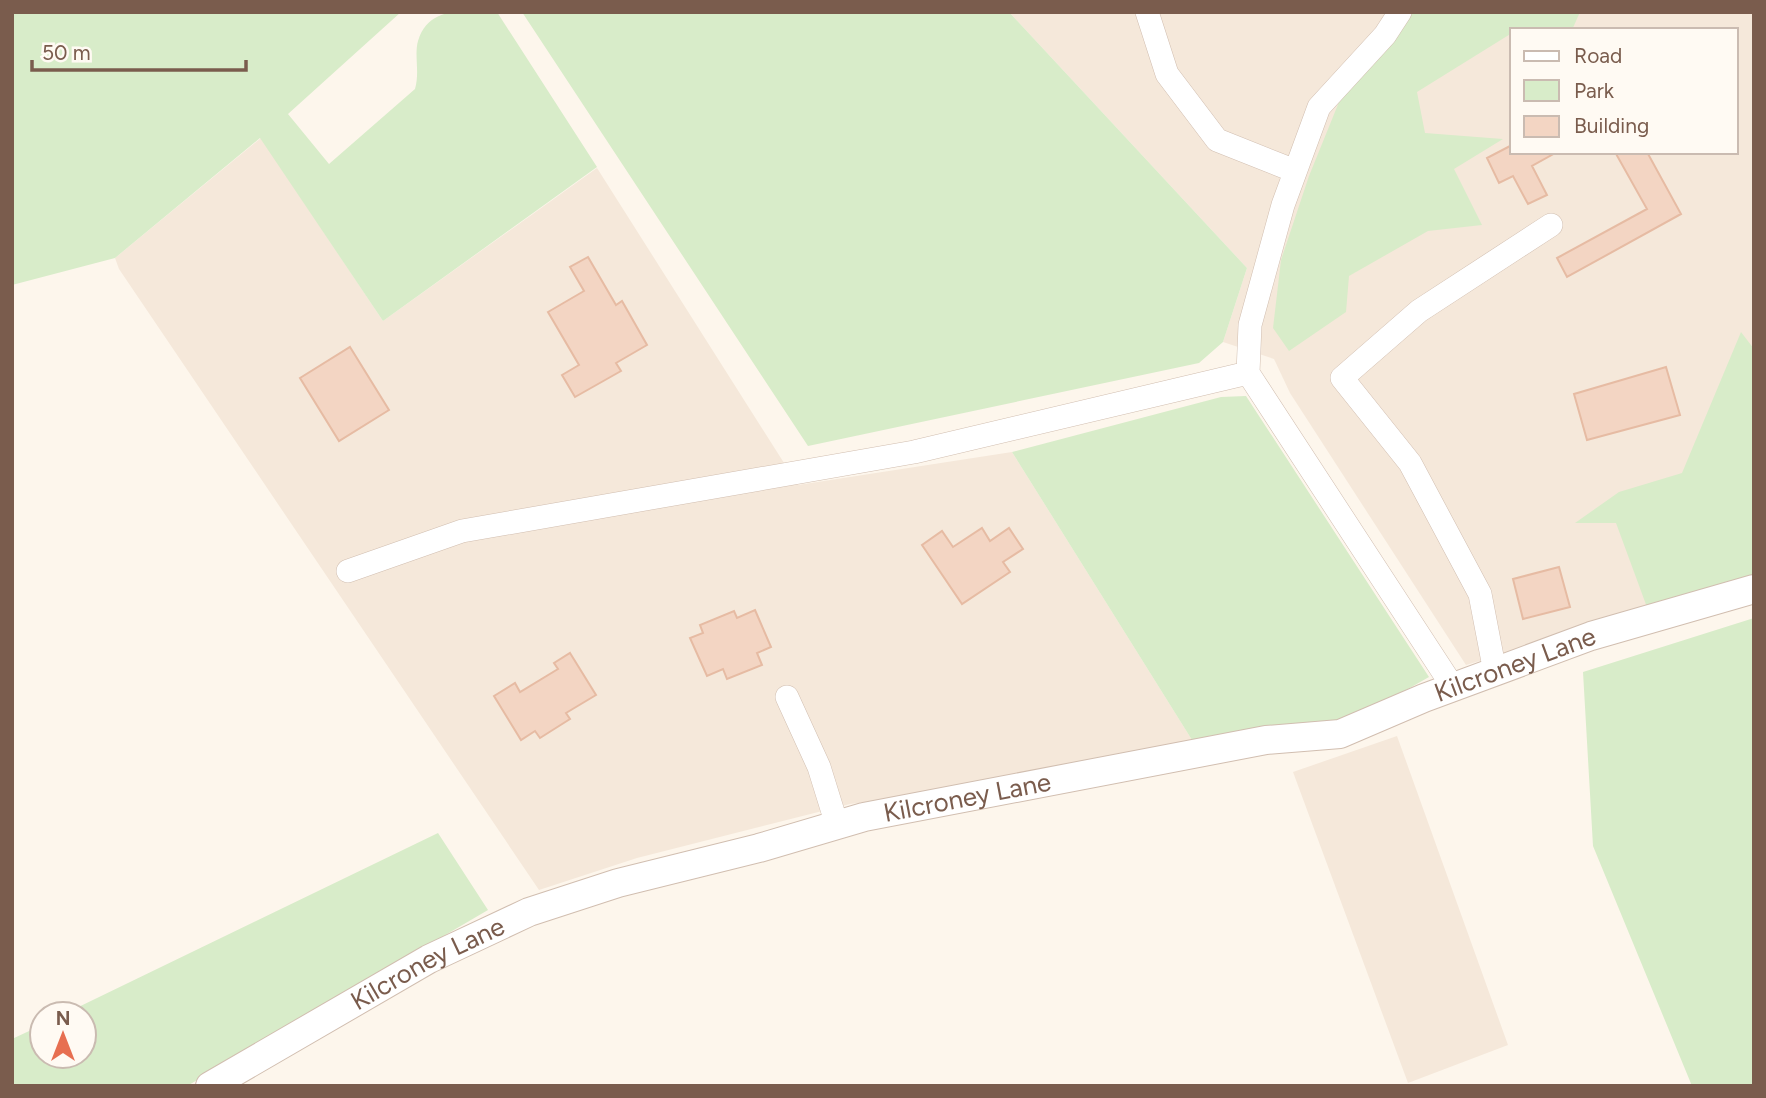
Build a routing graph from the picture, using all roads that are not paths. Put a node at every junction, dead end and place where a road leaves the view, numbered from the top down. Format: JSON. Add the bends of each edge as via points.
{"nodes":[{"id":1,"x":1147,"y":12,"type":"edge"},
{"id":2,"x":1400,"y":12,"type":"edge"},
{"id":3,"x":1295,"y":171,"type":"junction"},
{"id":4,"x":1551,"y":225,"type":"dead end"},
{"id":5,"x":1248,"y":373,"type":"junction"},
{"id":6,"x":348,"y":571,"type":"dead end"},
{"id":7,"x":1754,"y":589,"type":"edge"},
{"id":8,"x":1495,"y":672,"type":"junction"},
{"id":9,"x":1453,"y":687,"type":"junction"},
{"id":10,"x":787,"y":697,"type":"dead end"},
{"id":11,"x":837,"y":825,"type":"junction"},
{"id":12,"x":210,"y":1086,"type":"edge"}],
"edges":[{"from":1,"to":3,"type":"street","via":[[1167,74],[1217,140]]},
{"from":2,"to":3,"type":"street","via":[[1385,35],[1319,107]]},
{"from":3,"to":5,"type":"street","via":[[1250,325]]},
{"from":4,"to":8,"type":"street","via":[[1419,311],[1342,378],[1410,463],[1474,582]]},
{"from":5,"to":6,"type":"street","via":[[914,452],[462,531]]},
{"from":5,"to":9,"type":"street"},
{"from":7,"to":8,"type":"street","name":"Kilcroney Lane","via":[[1591,636]]},
{"from":8,"to":9,"type":"street","name":"Kilcroney Lane"},
{"from":9,"to":11,"type":"street","name":"Kilcroney Lane","via":[[1340,734],[1266,740]]},
{"from":10,"to":11,"type":"street","via":[[819,767]]},
{"from":11,"to":12,"type":"street","name":"Kilcroney Lane","via":[[618,883],[529,912],[429,959]]}]}
